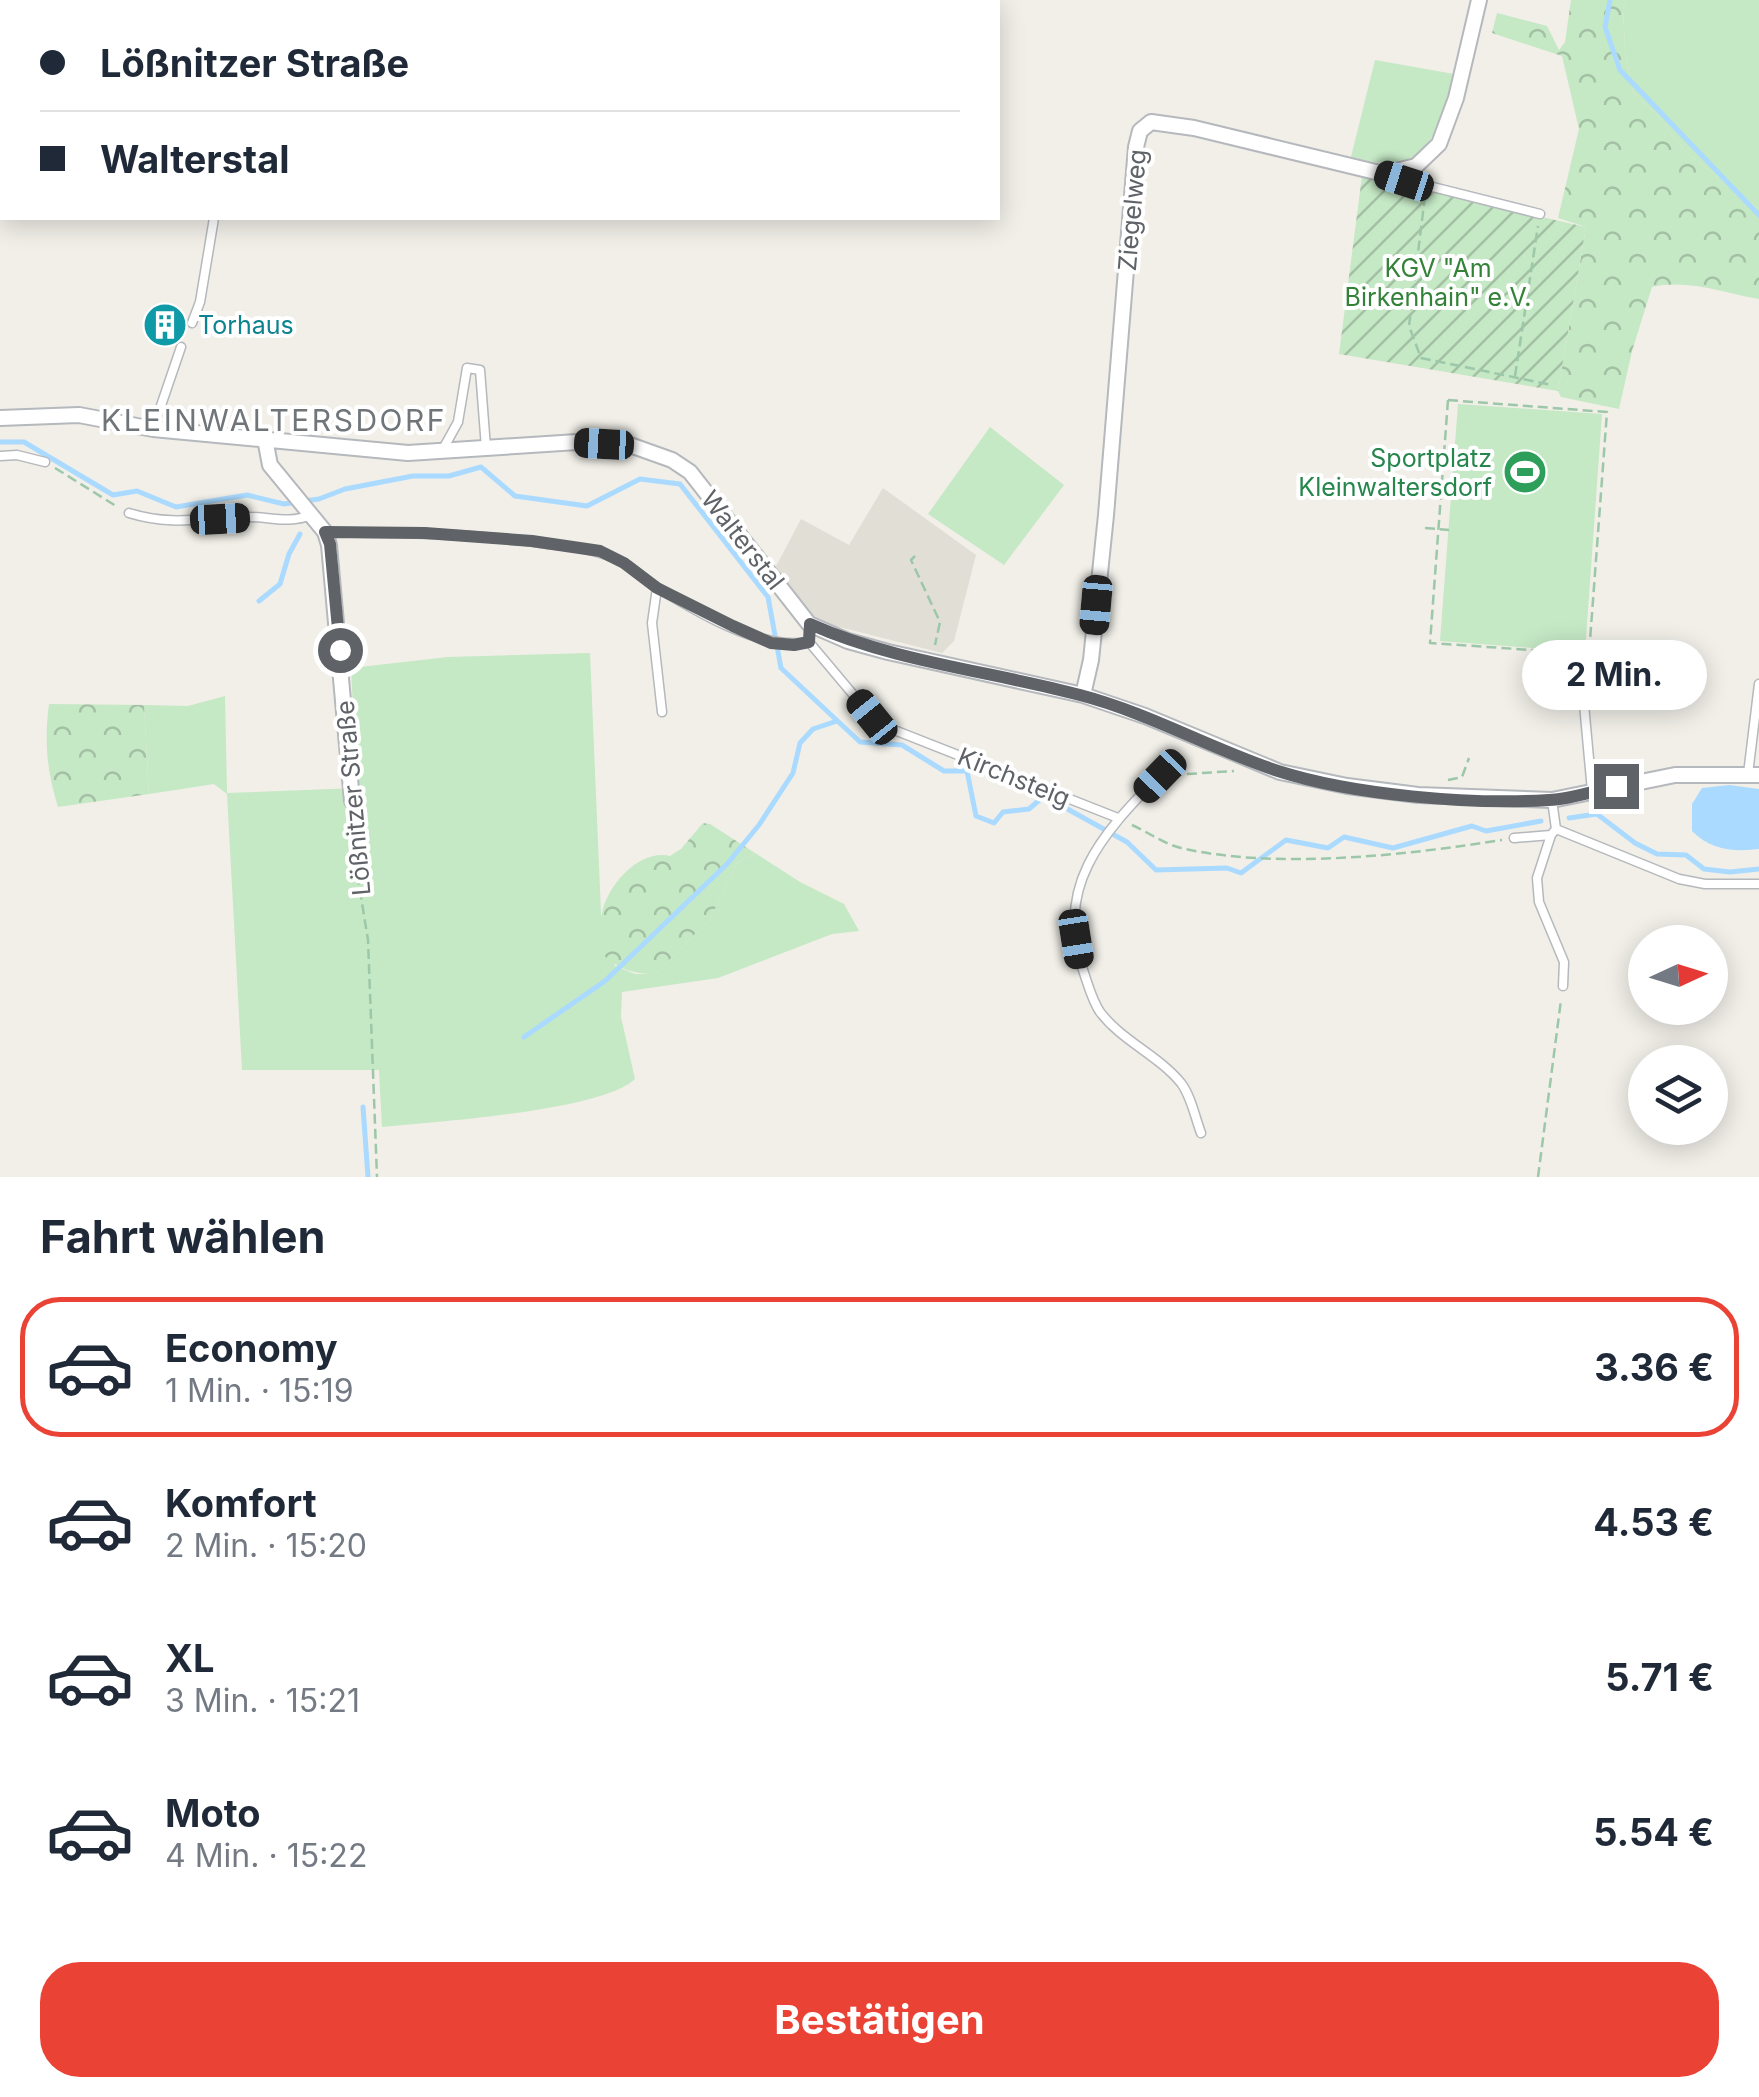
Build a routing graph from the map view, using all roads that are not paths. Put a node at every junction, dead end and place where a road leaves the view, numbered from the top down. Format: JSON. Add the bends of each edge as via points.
{"nodes":[{"id":1,"x":1479,"y":0,"type":"edge"},
{"id":2,"x":1384,"y":174,"type":"junction"},
{"id":3,"x":1540,"y":214,"type":"road end"},
{"id":4,"x":214,"y":220,"type":"edge"},
{"id":5,"x":192,"y":322,"type":"dead end"},
{"id":6,"x":181,"y":346,"type":"dead end"},
{"id":7,"x":0,"y":418,"type":"edge"},
{"id":8,"x":153,"y":429,"type":"junction"},
{"id":9,"x":265,"y":439,"type":"junction"},
{"id":10,"x":486,"y":448,"type":"junction"},
{"id":11,"x":441,"y":453,"type":"junction"},
{"id":12,"x":0,"y":456,"type":"edge"},
{"id":13,"x":45,"y":462,"type":"road end"},
{"id":14,"x":309,"y":511,"type":"junction"},
{"id":15,"x":129,"y":513,"type":"road end"},
{"id":16,"x":325,"y":532,"type":"junction"},
{"id":17,"x":657,"y":588,"type":"junction"},
{"id":18,"x":810,"y":624,"type":"junction"},
{"id":19,"x":809,"y":642,"type":"junction"},
{"id":20,"x":1580,"y":661,"type":"road end"},
{"id":21,"x":1759,"y":684,"type":"edge"},
{"id":22,"x":1082,"y":695,"type":"junction"},
{"id":23,"x":662,"y":712,"type":"dead end"},
{"id":24,"x":1753,"y":774,"type":"edge"},
{"id":25,"x":1160,"y":776,"type":"road end"},
{"id":26,"x":1592,"y":791,"type":"junction"},
{"id":27,"x":1552,"y":800,"type":"junction"},
{"id":28,"x":352,"y":801,"type":"road end"},
{"id":29,"x":1116,"y":820,"type":"junction"},
{"id":30,"x":1553,"y":832,"type":"junction"},
{"id":31,"x":1514,"y":838,"type":"road end"},
{"id":32,"x":1759,"y":884,"type":"edge"},
{"id":33,"x":1563,"y":986,"type":"road end"},
{"id":34,"x":1201,"y":1132,"type":"dead end"}],
"edges":[{"from":1,"to":2,"type":"street","via":[[1439,144],[1416,166]]},
{"from":2,"to":3,"type":"lane"},
{"from":2,"to":22,"type":"street","name":"Ziegelweg","via":[[1194,128],[1151,122],[1140,131],[1106,515]]},
{"from":4,"to":5,"type":"lane"},
{"from":6,"to":8,"type":"lane"},
{"from":7,"to":8,"type":"street","name":"Walterstal","via":[[79,414]]},
{"from":8,"to":9,"type":"street","name":"Walterstal"},
{"from":9,"to":11,"type":"street","name":"Walterstal"},
{"from":9,"to":14,"type":"street","name":"Lößnitzer Straße","via":[[270,465]]},
{"from":10,"to":11,"type":"street","name":"Walterstal"},
{"from":10,"to":11,"type":"lane","via":[[480,370],[466,368],[458,422]]},
{"from":10,"to":18,"type":"street","name":"Walterstal","via":[[630,445],[672,460],[690,472]]},
{"from":12,"to":13,"type":"lane"},
{"from":14,"to":15,"type":"lane","via":[[290,522],[158,522]]},
{"from":14,"to":16,"type":"street","name":"Lößnitzer Straße"},
{"from":16,"to":17,"type":"lane","via":[[425,533],[600,551]]},
{"from":16,"to":28,"type":"street","name":"Lößnitzer Straße"},
{"from":17,"to":19,"type":"lane","via":[[771,643]]},
{"from":17,"to":23,"type":"lane","via":[[652,624]]},
{"from":18,"to":19,"type":"lane"},
{"from":18,"to":22,"type":"street","name":"Walterstal","via":[[848,641]]},
{"from":19,"to":29,"type":"lane","name":"Kirchsteig","via":[[884,726]]},
{"from":20,"to":26,"type":"lane"},
{"from":21,"to":24,"type":"lane"},
{"from":22,"to":27,"type":"street","name":"Walterstal","via":[[1280,772],[1418,795]]},
{"from":24,"to":26,"type":"street","name":"Walterstal","via":[[1675,775]]},
{"from":25,"to":29,"type":"lane"},
{"from":26,"to":27,"type":"street","name":"Walterstal"},
{"from":27,"to":30,"type":"lane"},
{"from":29,"to":34,"type":"lane","via":[[1084,868],[1072,918],[1079,959],[1097,1009],[1181,1083]]},
{"from":30,"to":31,"type":"lane"},
{"from":30,"to":32,"type":"lane","via":[[1679,879]]},
{"from":30,"to":33,"type":"lane","via":[[1536,878],[1564,962]]}]}
